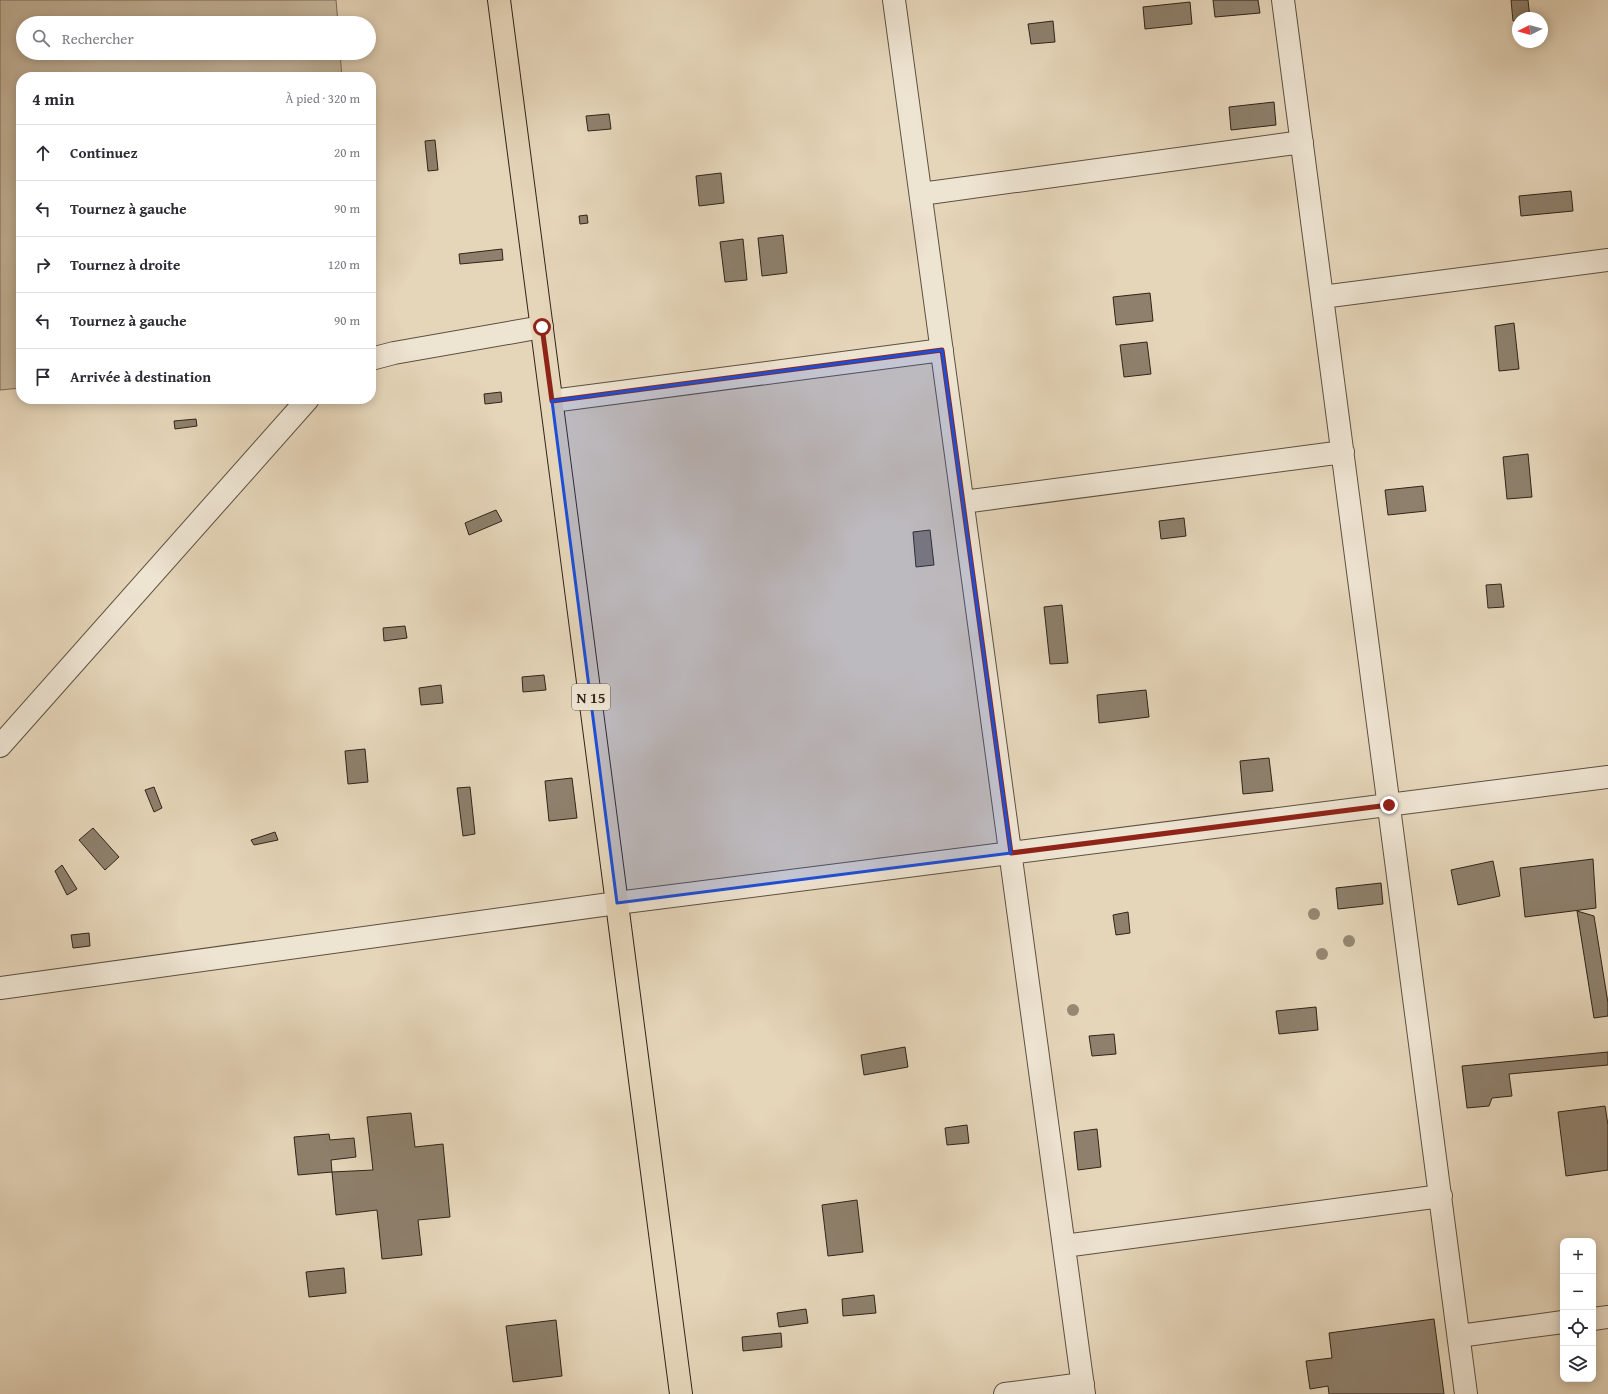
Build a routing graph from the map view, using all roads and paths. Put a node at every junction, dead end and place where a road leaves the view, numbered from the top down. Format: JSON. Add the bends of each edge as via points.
{"nodes":[{"id":1,"x":499,"y":0,"type":"edge"},
{"id":2,"x":894,"y":0,"type":"edge"},
{"id":3,"x":1283,"y":0,"type":"edge"},
{"id":4,"x":1302,"y":142,"type":"junction"},
{"id":5,"x":921,"y":194,"type":"junction"},
{"id":6,"x":1608,"y":260,"type":"edge"},
{"id":7,"x":1322,"y":297,"type":"junction"},
{"id":8,"x":542,"y":327,"type":"junction"},
{"id":9,"x":942,"y":350,"type":"junction"},
{"id":10,"x":376,"y":358,"type":"edge"},
{"id":11,"x":552,"y":401,"type":"junction"},
{"id":12,"x":304,"y":404,"type":"edge"},
{"id":13,"x":1343,"y":452,"type":"junction"},
{"id":14,"x":963,"y":502,"type":"junction"},
{"id":15,"x":0,"y":746,"type":"edge"},
{"id":16,"x":1608,"y":777,"type":"edge"},
{"id":17,"x":1389,"y":805,"type":"junction"},
{"id":18,"x":1011,"y":853,"type":"junction"},
{"id":19,"x":617,"y":903,"type":"junction"},
{"id":20,"x":0,"y":988,"type":"edge"},
{"id":21,"x":1441,"y":1196,"type":"junction"},
{"id":22,"x":1064,"y":1246,"type":"junction"},
{"id":23,"x":1608,"y":1317,"type":"edge"},
{"id":24,"x":1596,"y":1318,"type":"edge"},
{"id":25,"x":1560,"y":1322,"type":"edge"},
{"id":26,"x":1459,"y":1336,"type":"junction"},
{"id":27,"x":1084,"y":1389,"type":"edge"},
{"id":28,"x":681,"y":1394,"type":"edge"},
{"id":29,"x":1005,"y":1394,"type":"edge"},
{"id":30,"x":1466,"y":1394,"type":"edge"}],
"edges":[{"from":1,"to":8,"type":"main road","number":"N 15"},
{"from":2,"to":5,"type":"street"},
{"from":3,"to":4,"type":"street"},
{"from":4,"to":5,"type":"street"},
{"from":4,"to":7,"type":"street"},
{"from":5,"to":9,"type":"street"},
{"from":6,"to":7,"type":"street"},
{"from":7,"to":13,"type":"street"},
{"from":8,"to":10,"type":"street"},
{"from":8,"to":11,"type":"main road","number":"N 15"},
{"from":9,"to":11,"type":"street"},
{"from":9,"to":14,"type":"street"},
{"from":11,"to":19,"type":"main road","number":"N 15"},
{"from":12,"to":15,"type":"street"},
{"from":13,"to":14,"type":"street"},
{"from":13,"to":17,"type":"street"},
{"from":14,"to":18,"type":"street"},
{"from":16,"to":17,"type":"street"},
{"from":17,"to":18,"type":"street"},
{"from":17,"to":21,"type":"street"},
{"from":18,"to":19,"type":"street"},
{"from":18,"to":22,"type":"street"},
{"from":19,"to":20,"type":"street"},
{"from":19,"to":28,"type":"main road","number":"N 15"},
{"from":21,"to":22,"type":"street"},
{"from":21,"to":26,"type":"street"},
{"from":22,"to":27,"type":"street"},
{"from":23,"to":24,"type":"street"},
{"from":25,"to":26,"type":"street"},
{"from":26,"to":30,"type":"street"},
{"from":27,"to":29,"type":"street"}]}
